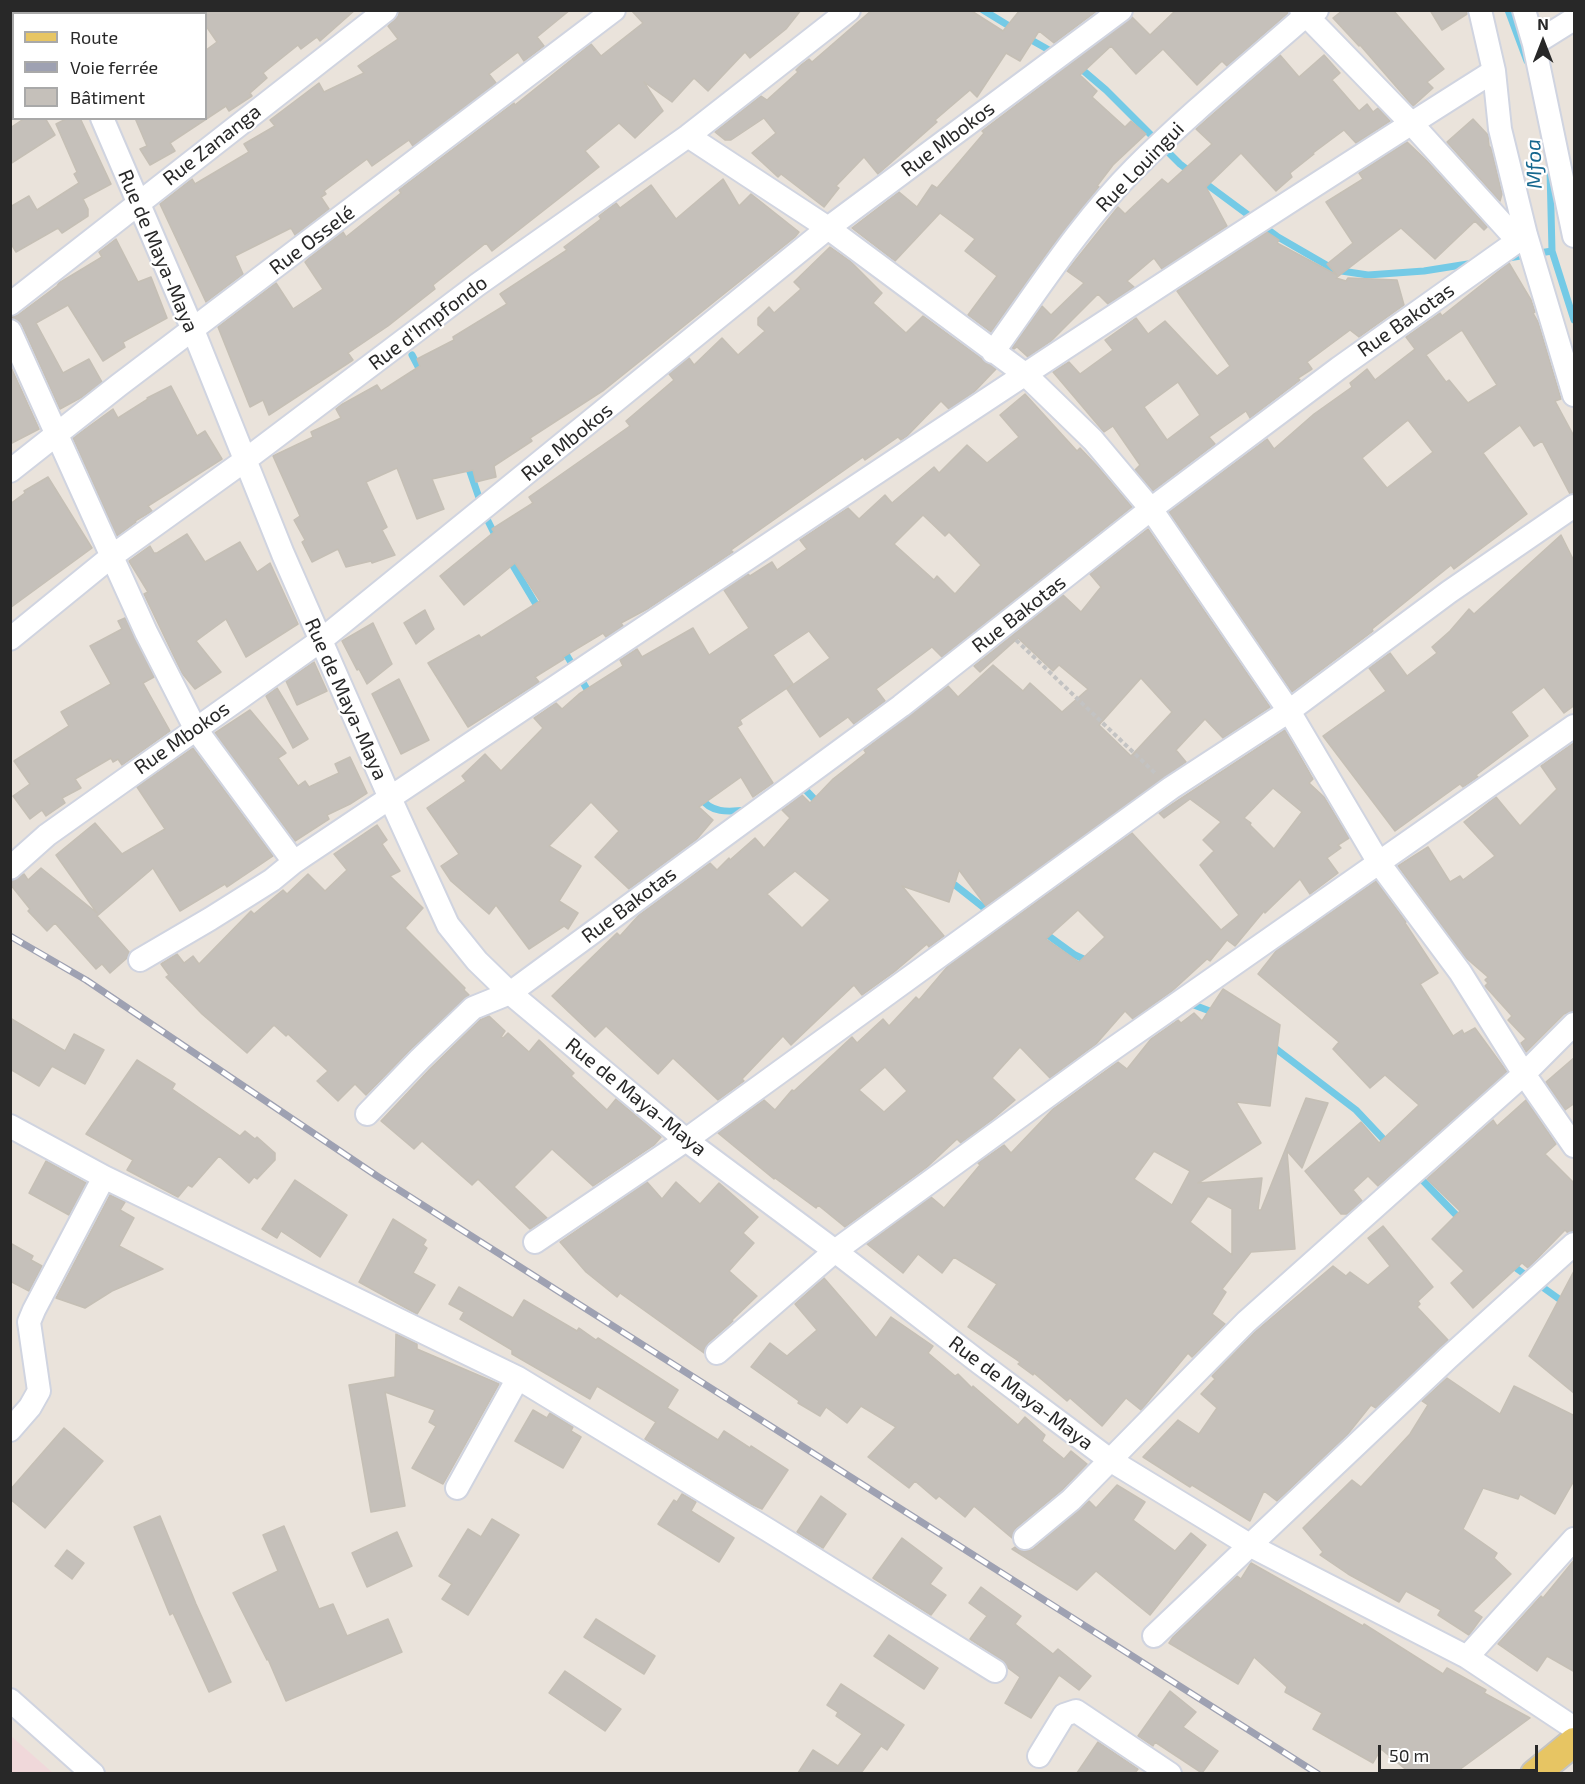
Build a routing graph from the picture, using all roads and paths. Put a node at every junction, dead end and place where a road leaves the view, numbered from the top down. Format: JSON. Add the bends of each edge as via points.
{"nodes":[{"id":1,"x":386,"y":10,"type":"edge"},
{"id":2,"x":614,"y":10,"type":"edge"},
{"id":3,"x":849,"y":10,"type":"edge"},
{"id":4,"x":1121,"y":10,"type":"edge"},
{"id":5,"x":1480,"y":10,"type":"edge"},
{"id":6,"x":1524,"y":10,"type":"edge"},
{"id":7,"x":1308,"y":12,"type":"edge"},
{"id":8,"x":1575,"y":19,"type":"edge"},
{"id":9,"x":1534,"y":44,"type":"junction"},
{"id":10,"x":1494,"y":71,"type":"junction"},
{"id":11,"x":103,"y":120,"type":"edge"},
{"id":12,"x":1410,"y":123,"type":"junction"},
{"id":13,"x":688,"y":136,"type":"junction"},
{"id":14,"x":1570,"y":194,"type":"edge"},
{"id":15,"x":137,"y":203,"type":"junction"},
{"id":16,"x":828,"y":228,"type":"junction"},
{"id":17,"x":1575,"y":236,"type":"edge"},
{"id":18,"x":1522,"y":238,"type":"junction"},
{"id":19,"x":10,"y":304,"type":"edge"},
{"id":20,"x":193,"y":330,"type":"junction"},
{"id":21,"x":10,"y":331,"type":"edge"},
{"id":22,"x":993,"y":352,"type":"junction"},
{"id":23,"x":1026,"y":375,"type":"junction"},
{"id":24,"x":1575,"y":395,"type":"edge"},
{"id":25,"x":56,"y":435,"type":"junction"},
{"id":26,"x":244,"y":461,"type":"junction"},
{"id":27,"x":10,"y":471,"type":"edge"},
{"id":28,"x":1575,"y":506,"type":"edge"},
{"id":29,"x":1151,"y":509,"type":"junction"},
{"id":30,"x":112,"y":556,"type":"junction"},
{"id":31,"x":1002,"y":628,"type":"junction"},
{"id":32,"x":10,"y":639,"type":"edge"},
{"id":33,"x":320,"y":641,"type":"junction"},
{"id":34,"x":1289,"y":711,"type":"junction"},
{"id":35,"x":1575,"y":726,"type":"edge"},
{"id":36,"x":195,"y":728,"type":"junction"},
{"id":37,"x":1171,"y":788,"type":"junction"},
{"id":38,"x":390,"y":798,"type":"junction"},
{"id":39,"x":294,"y":862,"type":"junction"},
{"id":40,"x":1379,"y":863,"type":"junction"},
{"id":41,"x":10,"y":868,"type":"edge"},
{"id":42,"x":140,"y":960,"type":"dead end"},
{"id":43,"x":510,"y":993,"type":"junction"},
{"id":44,"x":1575,"y":1024,"type":"edge"},
{"id":45,"x":1524,"y":1074,"type":"junction"},
{"id":46,"x":367,"y":1114,"type":"dead end"},
{"id":47,"x":10,"y":1126,"type":"edge"},
{"id":48,"x":686,"y":1140,"type":"junction"},
{"id":49,"x":1575,"y":1146,"type":"edge"},
{"id":50,"x":104,"y":1177,"type":"junction"},
{"id":51,"x":535,"y":1242,"type":"dead end"},
{"id":52,"x":1575,"y":1244,"type":"edge"},
{"id":53,"x":835,"y":1251,"type":"junction"},
{"id":54,"x":717,"y":1353,"type":"dead end"},
{"id":55,"x":518,"y":1378,"type":"junction"},
{"id":56,"x":10,"y":1430,"type":"edge"},
{"id":57,"x":1110,"y":1460,"type":"junction"},
{"id":58,"x":457,"y":1488,"type":"dead end"},
{"id":59,"x":1024,"y":1538,"type":"dead end"},
{"id":60,"x":1575,"y":1539,"type":"edge"},
{"id":61,"x":1251,"y":1546,"type":"junction"},
{"id":62,"x":1154,"y":1636,"type":"dead end"},
{"id":63,"x":1467,"y":1657,"type":"junction"},
{"id":64,"x":995,"y":1671,"type":"dead end"},
{"id":65,"x":10,"y":1700,"type":"edge"},
{"id":66,"x":1575,"y":1728,"type":"edge"},
{"id":67,"x":1575,"y":1742,"type":"edge"},
{"id":68,"x":1039,"y":1756,"type":"dead end"},
{"id":69,"x":93,"y":1773,"type":"edge"},
{"id":70,"x":1170,"y":1773,"type":"edge"},
{"id":71,"x":1535,"y":1773,"type":"edge"}],
"edges":[{"from":1,"to":15,"type":"street","name":"Rue Zananga"},
{"from":2,"to":20,"type":"street","name":"Rue Osselé"},
{"from":3,"to":13,"type":"street","name":"Rue d'Impfondo"},
{"from":4,"to":16,"type":"street","name":"Rue Mbokos"},
{"from":5,"to":10,"type":"street"},
{"from":6,"to":9,"type":"street"},
{"from":7,"to":12,"type":"street"},
{"from":7,"to":22,"type":"street","name":"Rue Louingui","via":[[1134,168],[1094,214]]},
{"from":8,"to":9,"type":"street"},
{"from":9,"to":14,"type":"street"},
{"from":10,"to":12,"type":"street"},
{"from":10,"to":18,"type":"street","via":[[1500,129]]},
{"from":11,"to":15,"type":"street","name":"Rue de Maya-Maya"},
{"from":12,"to":18,"type":"street"},
{"from":12,"to":23,"type":"street"},
{"from":13,"to":16,"type":"street"},
{"from":13,"to":26,"type":"street","name":"Rue d'Impfondo","via":[[477,285]]},
{"from":14,"to":17,"type":"street"},
{"from":15,"to":19,"type":"street","name":"Rue Zananga"},
{"from":15,"to":20,"type":"street","name":"Rue de Maya-Maya"},
{"from":16,"to":22,"type":"street"},
{"from":16,"to":33,"type":"street","name":"Rue Mbokos"},
{"from":18,"to":24,"type":"street"},
{"from":18,"to":29,"type":"street","name":"Rue Bakotas"},
{"from":20,"to":25,"type":"street","name":"Rue Osselé"},
{"from":20,"to":26,"type":"street","name":"Rue de Maya-Maya"},
{"from":21,"to":25,"type":"street"},
{"from":22,"to":23,"type":"street"},
{"from":23,"to":29,"type":"street","via":[[1093,440]]},
{"from":23,"to":38,"type":"street"},
{"from":25,"to":27,"type":"street","name":"Rue Osselé"},
{"from":25,"to":30,"type":"street"},
{"from":26,"to":30,"type":"street","name":"Rue d'Impfondo"},
{"from":26,"to":33,"type":"street","name":"Rue de Maya-Maya"},
{"from":28,"to":34,"type":"street","via":[[1449,592]]},
{"from":29,"to":31,"type":"street","name":"Rue Bakotas"},
{"from":29,"to":34,"type":"street"},
{"from":30,"to":32,"type":"street","name":"Rue d'Impfondo"},
{"from":30,"to":36,"type":"street"},
{"from":31,"to":37,"type":"path"},
{"from":31,"to":43,"type":"street","name":"Rue Bakotas"},
{"from":33,"to":36,"type":"street","name":"Rue Mbokos"},
{"from":33,"to":38,"type":"street","name":"Rue de Maya-Maya"},
{"from":34,"to":37,"type":"street"},
{"from":34,"to":40,"type":"street"},
{"from":35,"to":40,"type":"street"},
{"from":36,"to":39,"type":"street"},
{"from":36,"to":41,"type":"street","name":"Rue Mbokos","via":[[47,835]]},
{"from":37,"to":48,"type":"street"},
{"from":38,"to":39,"type":"street"},
{"from":38,"to":43,"type":"street","name":"Rue de Maya-Maya","via":[[448,925]]},
{"from":39,"to":42,"type":"street","via":[[272,880]]},
{"from":40,"to":45,"type":"street","via":[[1460,972]]},
{"from":40,"to":53,"type":"street","via":[[1097,1060]]},
{"from":43,"to":46,"type":"street","name":"Rue Bakotas","via":[[473,1008]]},
{"from":43,"to":48,"type":"street","name":"Rue de Maya-Maya"},
{"from":44,"to":45,"type":"street"},
{"from":45,"to":49,"type":"street"},
{"from":45,"to":57,"type":"street","via":[[1246,1322]]},
{"from":47,"to":50,"type":"street"},
{"from":48,"to":51,"type":"street"},
{"from":48,"to":53,"type":"street","name":"Rue de Maya-Maya"},
{"from":50,"to":55,"type":"street"},
{"from":50,"to":56,"type":"street","via":[[29,1322],[39,1391]]},
{"from":52,"to":61,"type":"street","via":[[1448,1358]]},
{"from":53,"to":54,"type":"street"},
{"from":53,"to":57,"type":"street","name":"Rue de Maya-Maya"},
{"from":55,"to":58,"type":"street"},
{"from":55,"to":64,"type":"street"},
{"from":57,"to":59,"type":"street","via":[[1071,1500]]},
{"from":57,"to":61,"type":"street","name":"Rue de Maya-Maya"},
{"from":60,"to":63,"type":"street"},
{"from":61,"to":62,"type":"street"},
{"from":61,"to":63,"type":"street","name":"Rue de Maya-Maya"},
{"from":63,"to":66,"type":"street","name":"Rue de Maya-Maya"},
{"from":65,"to":69,"type":"street"},
{"from":67,"to":71,"type":"main road"},
{"from":68,"to":70,"type":"street","via":[[1064,1715],[1076,1711]]}]}
